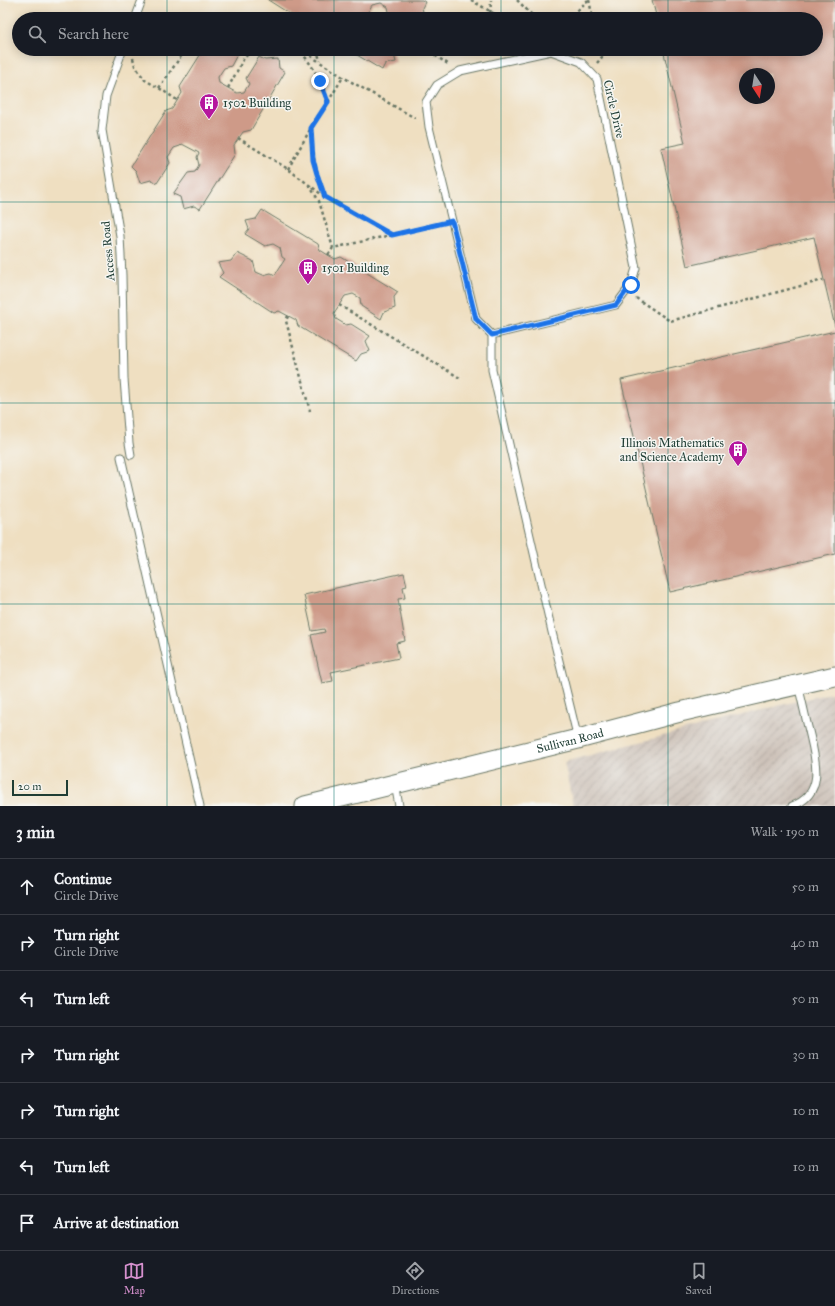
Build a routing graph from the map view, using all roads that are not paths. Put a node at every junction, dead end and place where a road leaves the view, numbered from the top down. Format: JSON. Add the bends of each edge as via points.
{"nodes":[{"id":1,"x":142,"y":0,"type":"edge"},
{"id":2,"x":138,"y":12,"type":"edge"},
{"id":3,"x":120,"y":56,"type":"edge"},
{"id":4,"x":528,"y":56,"type":"edge"},
{"id":5,"x":565,"y":56,"type":"edge"},
{"id":6,"x":492,"y":335,"type":"junction"},
{"id":7,"x":132,"y":454,"type":"dead end"},
{"id":8,"x":121,"y":457,"type":"dead end"},
{"id":9,"x":835,"y":676,"type":"edge"},
{"id":10,"x":798,"y":685,"type":"junction"},
{"id":11,"x":578,"y":739,"type":"junction"},
{"id":12,"x":395,"y":784,"type":"junction"},
{"id":13,"x":200,"y":806,"type":"edge"},
{"id":14,"x":305,"y":806,"type":"edge"},
{"id":15,"x":399,"y":806,"type":"edge"},
{"id":16,"x":792,"y":806,"type":"edge"}],
"edges":[{"from":1,"to":2,"type":"lane"},
{"from":3,"to":7,"type":"lane","name":"Access Road","via":[[106,96],[102,130],[120,236],[124,379]]},
{"from":4,"to":6,"type":"lane","name":"Circle Drive","via":[[460,71],[437,85],[426,102],[476,319]]},
{"from":5,"to":6,"type":"lane","name":"Circle Drive","via":[[581,62],[597,79],[636,268],[631,285],[616,305]]},
{"from":6,"to":11,"type":"lane","via":[[492,370]]},
{"from":8,"to":13,"type":"lane"},
{"from":9,"to":10,"type":"street","name":"Sullivan Road"},
{"from":10,"to":11,"type":"street","name":"Sullivan Road"},
{"from":10,"to":16,"type":"lane","via":[[816,762],[816,775],[814,786],[807,797]]},
{"from":11,"to":12,"type":"street","name":"Sullivan Road"},
{"from":12,"to":14,"type":"street","name":"Sullivan Road"},
{"from":12,"to":15,"type":"lane"}]}
